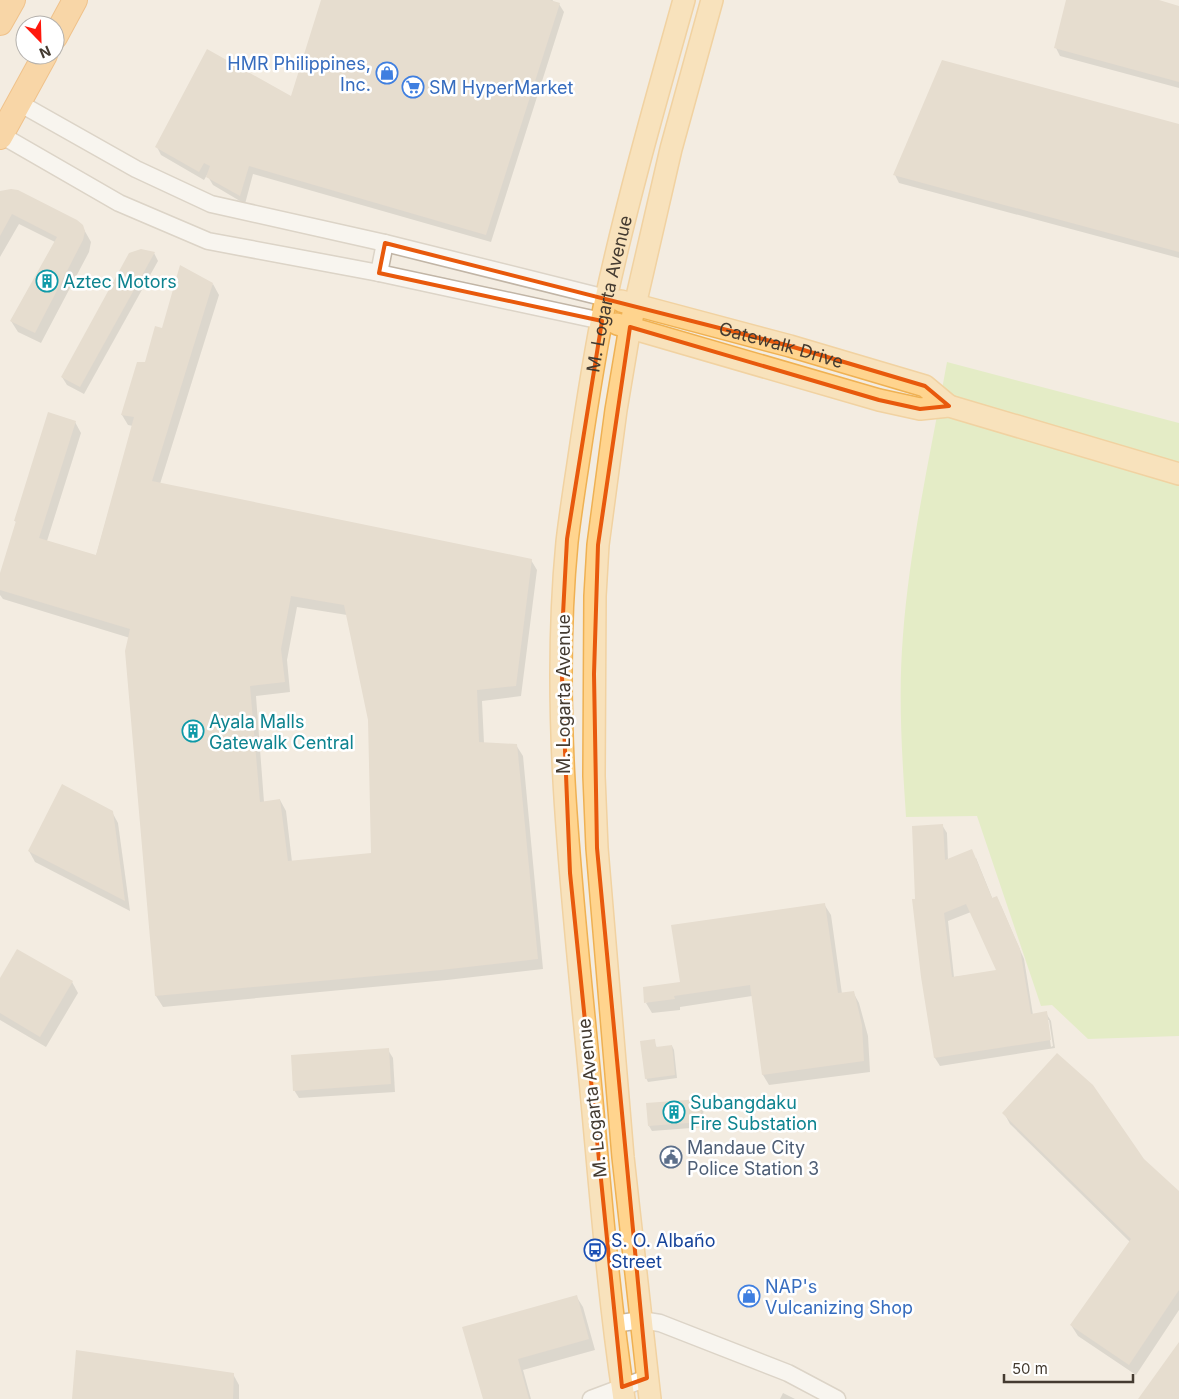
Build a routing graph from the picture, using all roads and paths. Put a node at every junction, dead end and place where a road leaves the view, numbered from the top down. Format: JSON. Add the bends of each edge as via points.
{"nodes":[{"id":1,"x":12,"y":0,"type":"edge"},
{"id":2,"x":75,"y":0,"type":"edge"},
{"id":3,"x":684,"y":0,"type":"edge"},
{"id":4,"x":712,"y":0,"type":"edge"},
{"id":5,"x":65,"y":18,"type":"edge"},
{"id":6,"x":0,"y":23,"type":"edge"},
{"id":7,"x":40,"y":65,"type":"edge"},
{"id":8,"x":19,"y":103,"type":"junction"},
{"id":9,"x":1,"y":136,"type":"edge"},
{"id":10,"x":385,"y":243,"type":"junction"},
{"id":11,"x":379,"y":274,"type":"junction"},
{"id":12,"x":606,"y":298,"type":"junction"},
{"id":13,"x":634,"y":304,"type":"junction"},
{"id":14,"x":602,"y":321,"type":"junction"},
{"id":15,"x":630,"y":327,"type":"junction"},
{"id":16,"x":949,"y":406,"type":"junction"},
{"id":17,"x":1179,"y":474,"type":"edge"},
{"id":18,"x":563,"y":592,"type":"junction"},
{"id":19,"x":594,"y":596,"type":"junction"},
{"id":20,"x":641,"y":1320,"type":"junction"},
{"id":21,"x":614,"y":1324,"type":"junction"},
{"id":22,"x":647,"y":1378,"type":"junction"},
{"id":23,"x":623,"y":1393,"type":"edge"},
{"id":24,"x":591,"y":1399,"type":"edge"},
{"id":25,"x":650,"y":1399,"type":"edge"},
{"id":26,"x":837,"y":1399,"type":"edge"}],
"edges":[{"from":1,"to":6,"type":"highway"},
{"from":2,"to":5,"type":"highway"},
{"from":3,"to":12,"type":"main road","name":"M. Logarta Avenue"},
{"from":4,"to":13,"type":"main road","name":"M. Logarta Avenue","via":[[671,149]]},
{"from":7,"to":8,"type":"highway"},
{"from":8,"to":9,"type":"highway"},
{"from":8,"to":10,"type":"street","via":[[136,169],[211,204]]},
{"from":9,"to":11,"type":"street","via":[[119,203],[208,241]]},
{"from":10,"to":11,"type":"street"},
{"from":10,"to":12,"type":"street"},
{"from":11,"to":14,"type":"street"},
{"from":12,"to":13,"type":"main road","name":"Gatewalk Drive"},
{"from":12,"to":14,"type":"main road","name":"M. Logarta Avenue"},
{"from":13,"to":15,"type":"main road","name":"M. Logarta Avenue"},
{"from":13,"to":16,"type":"main road","name":"Gatewalk Drive","via":[[925,386]]},
{"from":14,"to":15,"type":"main road","name":"Gatewalk Drive"},
{"from":14,"to":18,"type":"main road","name":"M. Logarta Avenue","via":[[586,406],[567,539]]},
{"from":15,"to":16,"type":"main road","name":"Gatewalk Drive","via":[[879,400],[920,409]]},
{"from":15,"to":19,"type":"main road","name":"M. Logarta Avenue","via":[[616,410]]},
{"from":16,"to":17,"type":"main road","name":"Gatewalk Drive"},
{"from":18,"to":19,"type":"main road"},
{"from":18,"to":21,"type":"main road","name":"M. Logarta Avenue","via":[[563,765],[570,873]]},
{"from":19,"to":20,"type":"main road","name":"M. Logarta Avenue","via":[[597,848],[623,1158]]},
{"from":20,"to":21,"type":"street"},
{"from":20,"to":22,"type":"main road","name":"M. Logarta Avenue"},
{"from":20,"to":26,"type":"street","via":[[660,1322],[788,1374]]},
{"from":21,"to":23,"type":"main road","name":"M. Logarta Avenue"},
{"from":22,"to":23,"type":"street"},
{"from":22,"to":25,"type":"main road","name":"M. Logarta Avenue"},
{"from":23,"to":24,"type":"street"}]}
